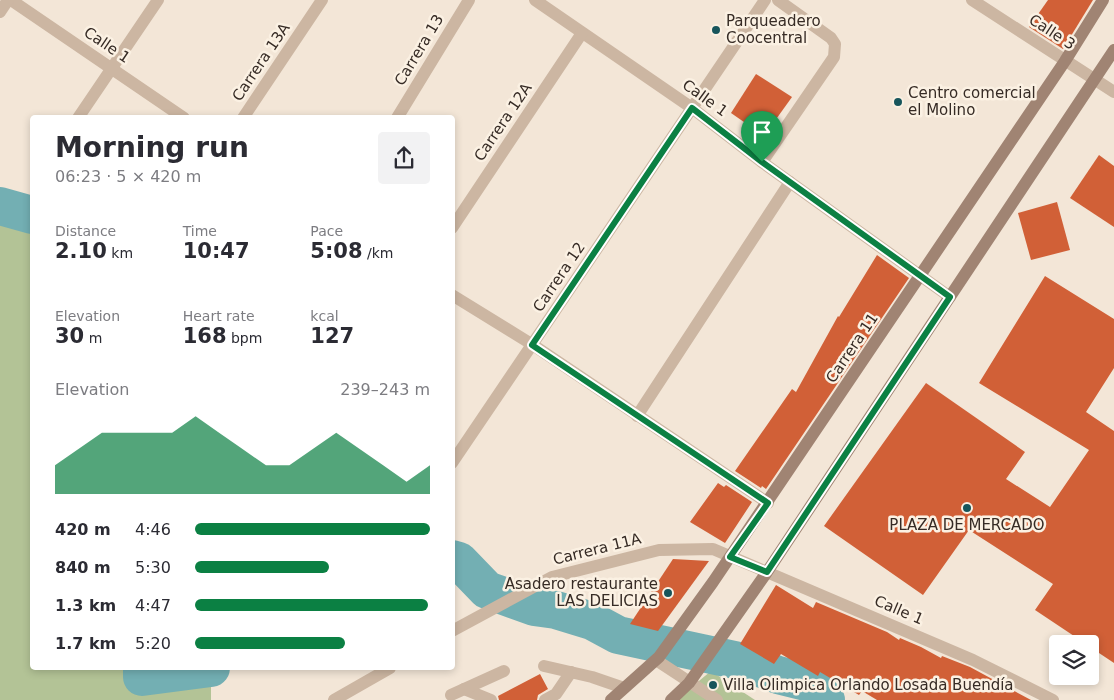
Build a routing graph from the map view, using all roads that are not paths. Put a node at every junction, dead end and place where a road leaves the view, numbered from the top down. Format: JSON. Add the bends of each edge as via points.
{"nodes":[{"id":1,"x":10,"y":0,"type":"edge"},
{"id":2,"x":158,"y":0,"type":"edge"},
{"id":3,"x":322,"y":0,"type":"edge"},
{"id":4,"x":469,"y":0,"type":"edge"},
{"id":5,"x":535,"y":0,"type":"edge"},
{"id":6,"x":765,"y":0,"type":"edge"},
{"id":7,"x":778,"y":0,"type":"edge"},
{"id":8,"x":972,"y":0,"type":"edge"},
{"id":9,"x":1103,"y":0,"type":"edge"},
{"id":10,"x":0,"y":12,"type":"edge"},
{"id":11,"x":582,"y":33,"type":"junction"},
{"id":12,"x":1114,"y":50,"type":"edge"},
{"id":13,"x":1065,"y":61,"type":"junction"},
{"id":14,"x":113,"y":68,"type":"junction"},
{"id":15,"x":1095,"y":80,"type":"junction"},
{"id":16,"x":1114,"y":92,"type":"edge"},
{"id":17,"x":692,"y":108,"type":"junction"},
{"id":18,"x":80,"y":115,"type":"edge"},
{"id":19,"x":180,"y":115,"type":"edge"},
{"id":20,"x":245,"y":115,"type":"edge"},
{"id":21,"x":399,"y":115,"type":"edge"},
{"id":22,"x":762,"y":162,"type":"junction"},
{"id":23,"x":790,"y":182,"type":"junction"},
{"id":24,"x":455,"y":224,"type":"edge"},
{"id":25,"x":920,"y":276,"type":"junction"},
{"id":26,"x":455,"y":297,"type":"edge"},
{"id":27,"x":950,"y":297,"type":"junction"},
{"id":28,"x":532,"y":345,"type":"junction"},
{"id":29,"x":636,"y":416,"type":"junction"},
{"id":30,"x":455,"y":459,"type":"edge"},
{"id":31,"x":768,"y":503,"type":"junction"},
{"id":32,"x":730,"y":557,"type":"junction"},
{"id":33,"x":767,"y":572,"type":"junction"},
{"id":34,"x":455,"y":629,"type":"edge"},
{"id":35,"x":658,"y":658,"type":"junction"},
{"id":36,"x":544,"y":666,"type":"dead end"},
{"id":37,"x":386,"y":670,"type":"edge"},
{"id":38,"x":504,"y":670,"type":"dead end"},
{"id":39,"x":571,"y":672,"type":"junction"},
{"id":40,"x":690,"y":683,"type":"junction"},
{"id":41,"x":624,"y":688,"type":"junction"},
{"id":42,"x":464,"y":689,"type":"junction"},
{"id":43,"x":451,"y":695,"type":"dead end"},
{"id":44,"x":334,"y":700,"type":"edge"},
{"id":45,"x":491,"y":700,"type":"edge"},
{"id":46,"x":545,"y":700,"type":"edge"},
{"id":47,"x":610,"y":700,"type":"edge"},
{"id":48,"x":671,"y":700,"type":"edge"},
{"id":49,"x":717,"y":700,"type":"edge"},
{"id":50,"x":1053,"y":700,"type":"edge"}],
"edges":[{"from":1,"to":10,"type":"street"},
{"from":1,"to":14,"type":"street","name":"Calle 1"},
{"from":2,"to":14,"type":"street"},
{"from":3,"to":20,"type":"street","name":"Carrera 13A"},
{"from":4,"to":21,"type":"street","name":"Carrera 13"},
{"from":5,"to":11,"type":"street","name":"Calle 1"},
{"from":6,"to":17,"type":"street","name":"Carrera 12"},
{"from":7,"to":22,"type":"street","via":[[831,38],[835,44],[834,56]]},
{"from":8,"to":13,"type":"street","name":"Calle 3"},
{"from":9,"to":13,"type":"main road","name":"Carrera 11"},
{"from":11,"to":17,"type":"street","name":"Calle 1"},
{"from":11,"to":24,"type":"street","name":"Carrera 12A"},
{"from":12,"to":15,"type":"main road"},
{"from":13,"to":15,"type":"street","name":"Calle 3"},
{"from":13,"to":25,"type":"main road","name":"Carrera 11"},
{"from":14,"to":18,"type":"street"},
{"from":14,"to":19,"type":"street","name":"Calle 1"},
{"from":15,"to":16,"type":"street","name":"Calle 3"},
{"from":15,"to":27,"type":"main road"},
{"from":17,"to":22,"type":"street","name":"Calle 1"},
{"from":17,"to":28,"type":"street","name":"Carrera 12"},
{"from":22,"to":23,"type":"street","name":"Calle 1"},
{"from":23,"to":25,"type":"street","name":"Calle 1"},
{"from":23,"to":29,"type":"street"},
{"from":25,"to":27,"type":"street","name":"Calle 1"},
{"from":25,"to":31,"type":"main road","name":"Carrera 11"},
{"from":26,"to":28,"type":"street"},
{"from":27,"to":33,"type":"main road"},
{"from":28,"to":29,"type":"street"},
{"from":28,"to":30,"type":"street","name":"Carrera 12"},
{"from":29,"to":31,"type":"street"},
{"from":31,"to":32,"type":"main road","name":"Carrera 11"},
{"from":32,"to":33,"type":"street","name":"Calle 1"},
{"from":32,"to":34,"type":"street","name":"Carrera 11A","via":[[713,549],[659,550],[552,577]]},
{"from":32,"to":35,"type":"main road","name":"Carrera 11"},
{"from":33,"to":40,"type":"main road"},
{"from":33,"to":50,"type":"street","name":"Calle 1","via":[[973,660]]},
{"from":35,"to":40,"type":"street"},
{"from":35,"to":41,"type":"main road","name":"Carrera 11"},
{"from":36,"to":39,"type":"street"},
{"from":37,"to":44,"type":"street"},
{"from":38,"to":42,"type":"street"},
{"from":39,"to":41,"type":"street"},
{"from":39,"to":46,"type":"street","via":[[556,694]]},
{"from":40,"to":48,"type":"main road"},
{"from":40,"to":49,"type":"street"},
{"from":41,"to":47,"type":"main road","name":"Carrera 11"},
{"from":42,"to":43,"type":"street"},
{"from":42,"to":45,"type":"street"}]}
